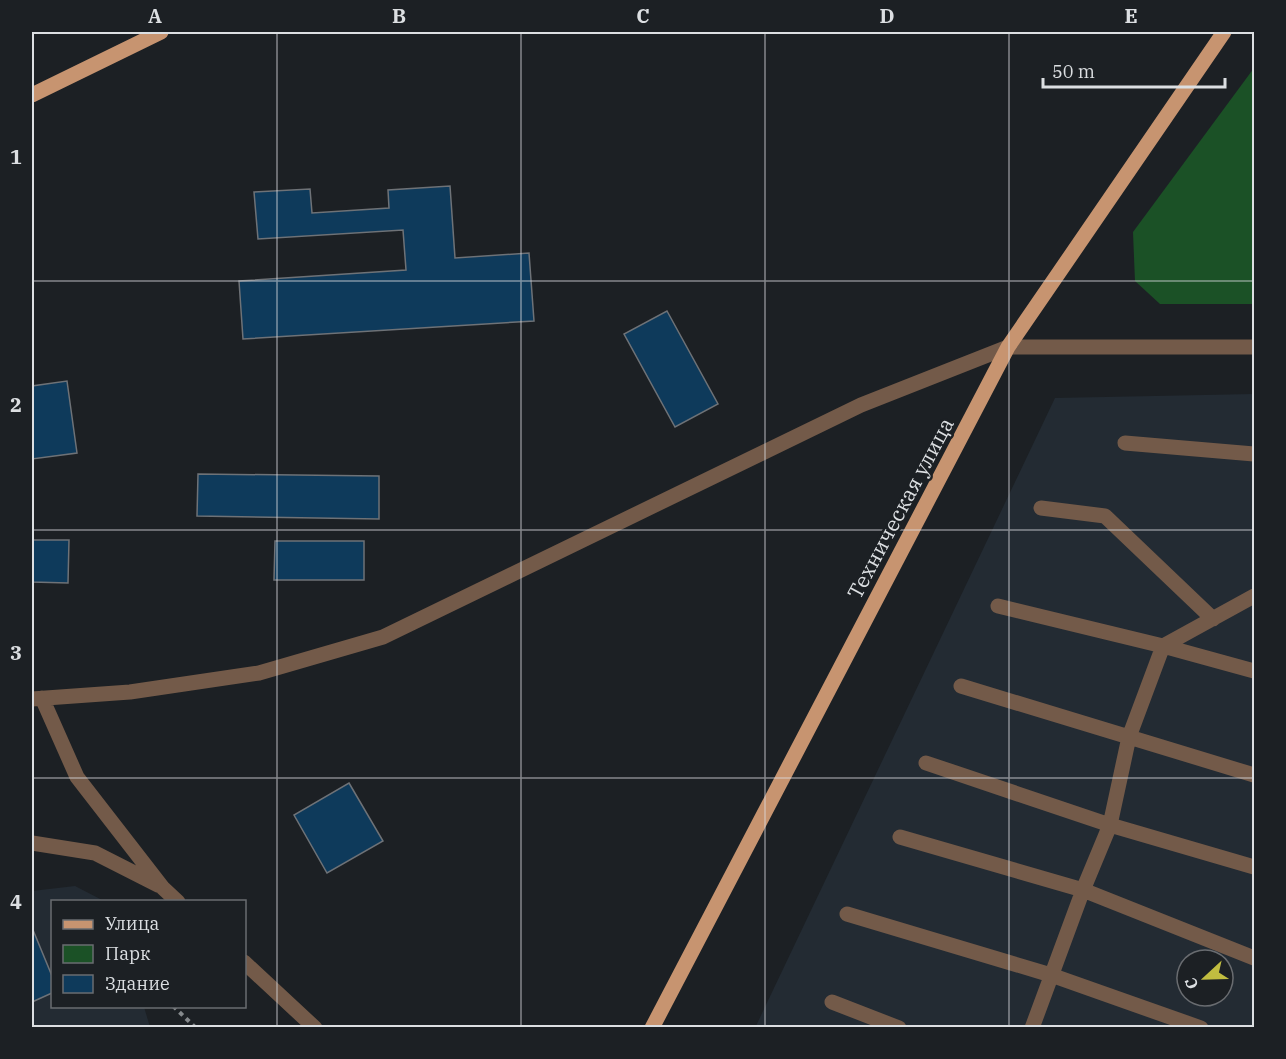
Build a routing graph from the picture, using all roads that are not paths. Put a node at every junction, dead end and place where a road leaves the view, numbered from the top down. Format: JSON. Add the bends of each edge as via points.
{"nodes":[{"id":1,"x":161,"y":32,"type":"edge"},
{"id":2,"x":1224,"y":32,"type":"edge"},
{"id":3,"x":32,"y":94,"type":"edge"},
{"id":4,"x":1008,"y":347,"type":"junction"},
{"id":5,"x":1254,"y":347,"type":"edge"},
{"id":6,"x":1125,"y":443,"type":"dead end"},
{"id":7,"x":1254,"y":454,"type":"edge"},
{"id":8,"x":1041,"y":508,"type":"dead end"},
{"id":9,"x":1254,"y":596,"type":"edge"},
{"id":10,"x":998,"y":606,"type":"dead end"},
{"id":11,"x":1213,"y":619,"type":"junction"},
{"id":12,"x":1163,"y":646,"type":"junction"},
{"id":13,"x":1254,"y":671,"type":"edge"},
{"id":14,"x":961,"y":686,"type":"dead end"},
{"id":15,"x":37,"y":698,"type":"edge"},
{"id":16,"x":1129,"y":737,"type":"junction"},
{"id":17,"x":926,"y":764,"type":"dead end"},
{"id":18,"x":1254,"y":775,"type":"edge"},
{"id":19,"x":1110,"y":825,"type":"junction"},
{"id":20,"x":900,"y":837,"type":"dead end"},
{"id":21,"x":32,"y":843,"type":"edge"},
{"id":22,"x":1254,"y":867,"type":"edge"},
{"id":23,"x":163,"y":888,"type":"junction"},
{"id":24,"x":1083,"y":891,"type":"junction"},
{"id":25,"x":176,"y":900,"type":"edge"},
{"id":26,"x":847,"y":914,"type":"dead end"},
{"id":27,"x":1254,"y":958,"type":"edge"},
{"id":28,"x":246,"y":964,"type":"edge"},
{"id":29,"x":1051,"y":975,"type":"junction"},
{"id":30,"x":832,"y":1002,"type":"dead end"},
{"id":31,"x":315,"y":1028,"type":"edge"},
{"id":32,"x":652,"y":1028,"type":"edge"},
{"id":33,"x":899,"y":1028,"type":"edge"},
{"id":34,"x":1032,"y":1028,"type":"edge"},
{"id":35,"x":1201,"y":1028,"type":"edge"}],
"edges":[{"from":1,"to":3,"type":"main road"},
{"from":2,"to":4,"type":"main road","name":"Техническая улица"},
{"from":4,"to":5,"type":"street"},
{"from":4,"to":15,"type":"street","via":[[861,405],[383,637],[259,674],[130,692]]},
{"from":4,"to":32,"type":"main road","name":"Техническая улица"},
{"from":6,"to":7,"type":"street"},
{"from":8,"to":11,"type":"street","via":[[1105,516]]},
{"from":9,"to":11,"type":"street"},
{"from":10,"to":12,"type":"street"},
{"from":11,"to":12,"type":"street"},
{"from":12,"to":13,"type":"street"},
{"from":12,"to":16,"type":"street"},
{"from":14,"to":16,"type":"street"},
{"from":15,"to":23,"type":"street","via":[[77,777]]},
{"from":16,"to":18,"type":"street"},
{"from":16,"to":19,"type":"street"},
{"from":17,"to":19,"type":"street"},
{"from":19,"to":22,"type":"street"},
{"from":19,"to":24,"type":"street"},
{"from":20,"to":24,"type":"street"},
{"from":21,"to":23,"type":"street","via":[[94,853]]},
{"from":23,"to":25,"type":"street"},
{"from":24,"to":27,"type":"street"},
{"from":24,"to":29,"type":"street"},
{"from":26,"to":29,"type":"street"},
{"from":28,"to":31,"type":"street"},
{"from":29,"to":34,"type":"street"},
{"from":29,"to":35,"type":"street"},
{"from":30,"to":33,"type":"street"}]}
